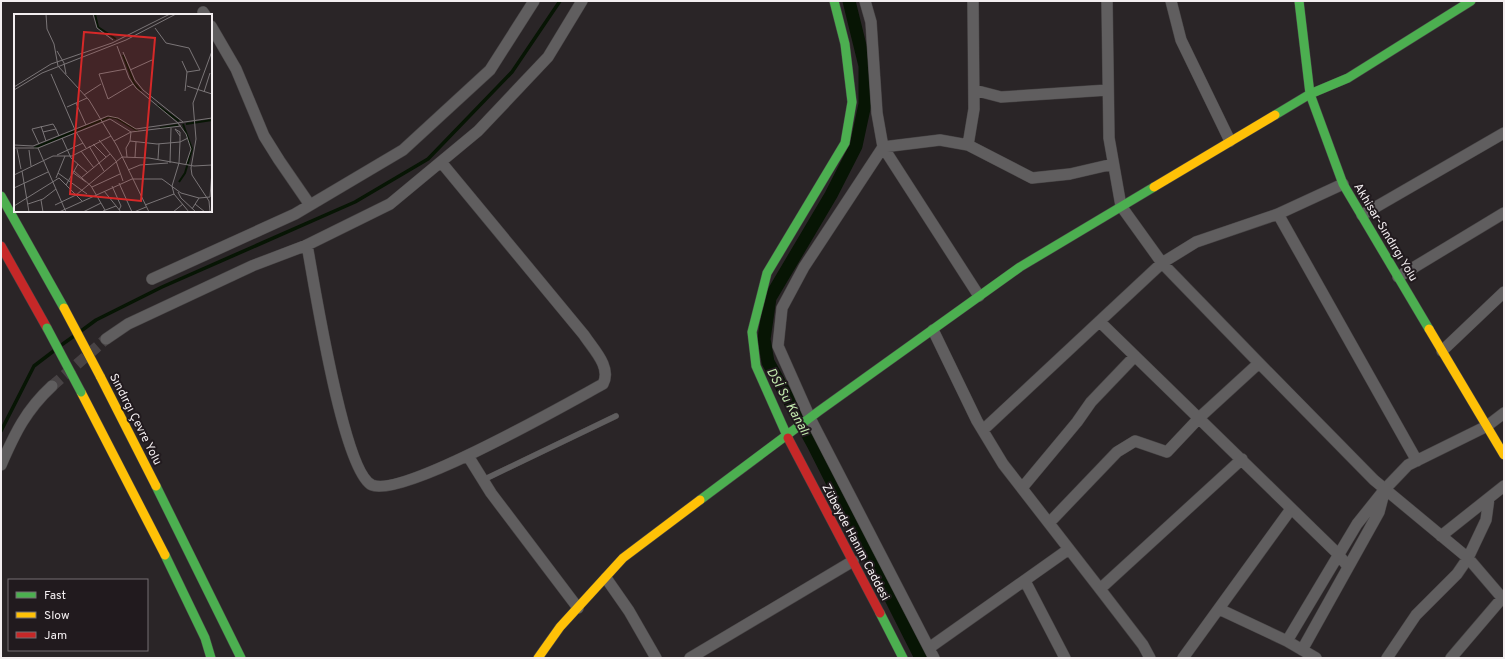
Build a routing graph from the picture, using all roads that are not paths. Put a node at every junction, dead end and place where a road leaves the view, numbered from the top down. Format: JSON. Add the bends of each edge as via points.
{"nodes":[{"id":1,"x":534,"y":1,"type":"edge"},
{"id":2,"x":582,"y":1,"type":"edge"},
{"id":3,"x":834,"y":1,"type":"edge"},
{"id":4,"x":865,"y":1,"type":"edge"},
{"id":5,"x":973,"y":1,"type":"edge"},
{"id":6,"x":1107,"y":1,"type":"edge"},
{"id":7,"x":1171,"y":1,"type":"edge"},
{"id":8,"x":1299,"y":1,"type":"edge"},
{"id":9,"x":1471,"y":1,"type":"edge"},
{"id":10,"x":212,"y":28,"type":"edge"},
{"id":11,"x":974,"y":90,"type":"junction"},
{"id":12,"x":1108,"y":90,"type":"junction"},
{"id":13,"x":1310,"y":94,"type":"junction"},
{"id":14,"x":1504,"y":133,"type":"edge"},
{"id":15,"x":1230,"y":141,"type":"junction"},
{"id":16,"x":968,"y":145,"type":"junction"},
{"id":17,"x":884,"y":147,"type":"junction"},
{"id":18,"x":441,"y":162,"type":"junction"},
{"id":19,"x":1113,"y":164,"type":"junction"},
{"id":20,"x":1343,"y":184,"type":"junction"},
{"id":21,"x":1,"y":196,"type":"edge"},
{"id":22,"x":310,"y":205,"type":"junction"},
{"id":23,"x":1121,"y":206,"type":"junction"},
{"id":24,"x":1504,"y":213,"type":"edge"},
{"id":25,"x":1278,"y":214,"type":"junction"},
{"id":26,"x":1362,"y":214,"type":"junction"},
{"id":27,"x":307,"y":245,"type":"junction"},
{"id":28,"x":1,"y":246,"type":"edge"},
{"id":29,"x":1162,"y":263,"type":"junction"},
{"id":30,"x":1398,"y":277,"type":"junction"},
{"id":31,"x":152,"y":279,"type":"dead end"},
{"id":32,"x":1504,"y":292,"type":"edge"},
{"id":33,"x":980,"y":296,"type":"junction"},
{"id":34,"x":1100,"y":322,"type":"junction"},
{"id":35,"x":933,"y":330,"type":"junction"},
{"id":36,"x":106,"y":339,"type":"tunnel mouth"},
{"id":37,"x":1442,"y":351,"type":"junction"},
{"id":38,"x":1136,"y":356,"type":"junction"},
{"id":39,"x":1259,"y":363,"type":"junction"},
{"id":40,"x":52,"y":386,"type":"tunnel mouth"},
{"id":41,"x":1504,"y":413,"type":"edge"},
{"id":42,"x":616,"y":416,"type":"dead end"},
{"id":43,"x":1200,"y":417,"type":"junction"},
{"id":44,"x":810,"y":418,"type":"junction"},
{"id":45,"x":1487,"y":426,"type":"junction"},
{"id":46,"x":983,"y":430,"type":"junction"},
{"id":47,"x":787,"y":436,"type":"junction"},
{"id":48,"x":1504,"y":455,"type":"edge"},
{"id":49,"x":468,"y":456,"type":"junction"},
{"id":50,"x":1242,"y":459,"type":"junction"},
{"id":51,"x":1417,"y":461,"type":"junction"},
{"id":52,"x":1,"y":465,"type":"edge"},
{"id":53,"x":483,"y":480,"type":"junction"},
{"id":54,"x":1504,"y":486,"type":"edge"},
{"id":55,"x":1022,"y":488,"type":"junction"},
{"id":56,"x":1385,"y":489,"type":"junction"},
{"id":57,"x":1489,"y":498,"type":"junction"},
{"id":58,"x":1291,"y":509,"type":"junction"},
{"id":59,"x":1049,"y":523,"type":"junction"},
{"id":60,"x":1441,"y":536,"type":"junction"},
{"id":61,"x":1069,"y":550,"type":"junction"},
{"id":62,"x":1339,"y":555,"type":"junction"},
{"id":63,"x":1468,"y":558,"type":"junction"},
{"id":64,"x":852,"y":561,"type":"junction"},
{"id":65,"x":1348,"y":567,"type":"junction"},
{"id":66,"x":606,"y":578,"type":"junction"},
{"id":67,"x":1025,"y":581,"type":"junction"},
{"id":68,"x":1100,"y":589,"type":"junction"},
{"id":69,"x":1504,"y":598,"type":"edge"},
{"id":70,"x":578,"y":608,"type":"junction"},
{"id":71,"x":1220,"y":609,"type":"junction"},
{"id":72,"x":1287,"y":641,"type":"junction"},
{"id":73,"x":1302,"y":650,"type":"junction"},
{"id":74,"x":932,"y":653,"type":"edge"},
{"id":75,"x":211,"y":658,"type":"edge"},
{"id":76,"x":241,"y":658,"type":"edge"},
{"id":77,"x":538,"y":658,"type":"edge"},
{"id":78,"x":656,"y":658,"type":"edge"},
{"id":79,"x":690,"y":658,"type":"edge"},
{"id":80,"x":903,"y":658,"type":"edge"},
{"id":81,"x":1065,"y":658,"type":"edge"},
{"id":82,"x":1150,"y":658,"type":"edge"},
{"id":83,"x":1183,"y":658,"type":"edge"},
{"id":84,"x":1316,"y":658,"type":"edge"},
{"id":85,"x":1387,"y":658,"type":"edge"},
{"id":86,"x":1451,"y":658,"type":"edge"}],
"edges":[{"from":1,"to":22,"type":"street","via":[[490,70],[403,150]]},
{"from":2,"to":18,"type":"street","via":[[548,57],[478,131]]},
{"from":3,"to":47,"type":"street","name":"Zübeyde Hanım Caddesi","via":[[845,44],[852,102],[845,143],[767,273],[752,332],[756,366]]},
{"from":4,"to":17,"type":"street","via":[[871,22],[877,113]]},
{"from":5,"to":11,"type":"street"},
{"from":6,"to":12,"type":"street"},
{"from":7,"to":15,"type":"street","via":[[1181,40]]},
{"from":8,"to":13,"type":"street","name":"Akhisar-Sındırgı Yolu"},
{"from":9,"to":13,"type":"street","via":[[1348,78]]},
{"from":10,"to":22,"type":"street","via":[[236,69],[264,136]]},
{"from":11,"to":12,"type":"street","via":[[1001,97]]},
{"from":11,"to":16,"type":"street","via":[[974,109]]},
{"from":12,"to":19,"type":"street","via":[[1109,138]]},
{"from":13,"to":15,"type":"street"},
{"from":13,"to":20,"type":"street","name":"Akhisar-Sındırgı Yolu"},
{"from":14,"to":26,"type":"street"},
{"from":15,"to":23,"type":"street"},
{"from":16,"to":17,"type":"street","via":[[940,140]]},
{"from":16,"to":19,"type":"street","via":[[1032,178],[1070,174]]},
{"from":17,"to":33,"type":"street"},
{"from":17,"to":44,"type":"street","via":[[804,267],[782,308],[778,346]]},
{"from":18,"to":27,"type":"street","via":[[390,204]]},
{"from":18,"to":49,"type":"street","via":[[584,335],[606,371],[603,384]]},
{"from":19,"to":23,"type":"street"},
{"from":20,"to":25,"type":"street"},
{"from":20,"to":26,"type":"street","name":"Akhisar-Sındırgı Yolu"},
{"from":21,"to":76,"type":"street","name":"Sındırgı Çevre Yolu","bridge":true,"via":[[127,427]]},
{"from":22,"to":31,"type":"street"},
{"from":23,"to":29,"type":"street"},
{"from":23,"to":33,"type":"street","via":[[1020,267]]},
{"from":24,"to":30,"type":"street"},
{"from":25,"to":29,"type":"street","via":[[1196,242]]},
{"from":25,"to":51,"type":"street"},
{"from":26,"to":30,"type":"street","name":"Akhisar-Sındırgı Yolu"},
{"from":27,"to":36,"type":"street","via":[[252,266],[128,324]]},
{"from":27,"to":49,"type":"street","via":[[332,380],[352,448],[364,478],[373,485],[394,484]]},
{"from":28,"to":75,"type":"street","bridge":true,"via":[[47,328],[176,577],[205,638]]},
{"from":29,"to":34,"type":"street"},
{"from":29,"to":39,"type":"street"},
{"from":30,"to":37,"type":"street","name":"Akhisar-Sındırgı Yolu"},
{"from":32,"to":37,"type":"street"},
{"from":33,"to":35,"type":"street"},
{"from":34,"to":38,"type":"street"},
{"from":34,"to":46,"type":"street"},
{"from":35,"to":44,"type":"street"},
{"from":35,"to":46,"type":"street"},
{"from":37,"to":45,"type":"street","name":"Akhisar-Sındırgı Yolu"},
{"from":38,"to":43,"type":"street"},
{"from":38,"to":55,"type":"street","via":[[1091,402]]},
{"from":39,"to":43,"type":"street"},
{"from":39,"to":56,"type":"street"},
{"from":40,"to":52,"type":"street","via":[[34,402]]},
{"from":41,"to":45,"type":"street"},
{"from":42,"to":53,"type":"lane"},
{"from":43,"to":50,"type":"street"},
{"from":43,"to":59,"type":"street","via":[[1167,452],[1135,441],[1117,452]]},
{"from":44,"to":47,"type":"street"},
{"from":44,"to":74,"type":"street"},
{"from":45,"to":48,"type":"street","name":"Akhisar-Sındırgı Yolu"},
{"from":45,"to":51,"type":"street"},
{"from":46,"to":55,"type":"street","via":[[1003,464]]},
{"from":47,"to":64,"type":"street","name":"Zübeyde Hanım Caddesi"},
{"from":47,"to":66,"type":"street","via":[[623,558]]},
{"from":49,"to":53,"type":"street"},
{"from":50,"to":58,"type":"street"},
{"from":50,"to":68,"type":"street"},
{"from":51,"to":56,"type":"street","via":[[1408,465]]},
{"from":53,"to":70,"type":"street"},
{"from":54,"to":57,"type":"street"},
{"from":55,"to":59,"type":"street"},
{"from":56,"to":60,"type":"street"},
{"from":56,"to":62,"type":"street","via":[[1357,524]]},
{"from":56,"to":65,"type":"street","via":[[1379,512]]},
{"from":57,"to":60,"type":"street"},
{"from":57,"to":63,"type":"street","via":[[1486,520]]},
{"from":58,"to":62,"type":"street"},
{"from":58,"to":71,"type":"street"},
{"from":59,"to":61,"type":"street"},
{"from":60,"to":63,"type":"street"},
{"from":61,"to":67,"type":"street"},
{"from":61,"to":68,"type":"street"},
{"from":62,"to":65,"type":"street"},
{"from":62,"to":72,"type":"street"},
{"from":63,"to":69,"type":"street"},
{"from":63,"to":85,"type":"street","via":[[1457,574],[1416,615]]},
{"from":64,"to":79,"type":"street"},
{"from":64,"to":80,"type":"street","name":"Zübeyde Hanım Caddesi"},
{"from":65,"to":73,"type":"street"},
{"from":66,"to":70,"type":"street"},
{"from":66,"to":78,"type":"street","via":[[629,611]]},
{"from":67,"to":74,"type":"street"},
{"from":67,"to":81,"type":"street"},
{"from":68,"to":82,"type":"street"},
{"from":69,"to":86,"type":"street"},
{"from":70,"to":77,"type":"street","via":[[560,627]]},
{"from":71,"to":72,"type":"street"},
{"from":71,"to":83,"type":"street"},
{"from":72,"to":73,"type":"street"},
{"from":73,"to":84,"type":"street"}]}
